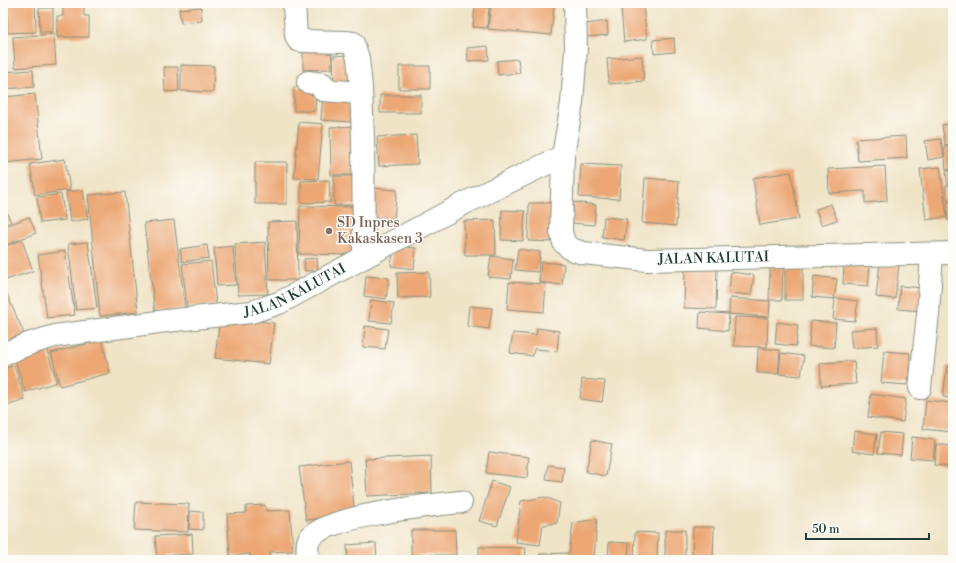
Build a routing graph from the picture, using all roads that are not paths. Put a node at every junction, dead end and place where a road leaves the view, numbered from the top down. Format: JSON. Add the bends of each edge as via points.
{"nodes":[{"id":1,"x":294,"y":3,"type":"edge"},
{"id":2,"x":575,"y":3,"type":"edge"},
{"id":3,"x":308,"y":82,"type":"dead end"},
{"id":4,"x":361,"y":93,"type":"junction"},
{"id":5,"x":563,"y":156,"type":"junction"},
{"id":6,"x":942,"y":253,"type":"edge"},
{"id":7,"x":364,"y":257,"type":"junction"},
{"id":8,"x":3,"y":354,"type":"edge"},
{"id":9,"x":920,"y":388,"type":"dead end"},
{"id":10,"x":461,"y":502,"type":"dead end"},
{"id":11,"x":308,"y":560,"type":"edge"}],
"edges":[{"from":1,"to":4,"type":"street","via":[[298,40],[353,43],[358,58]]},
{"from":2,"to":5,"type":"street","name":"JALAN KALUTAI","via":[[576,49],[572,103]]},
{"from":3,"to":4,"type":"street","via":[[323,84],[323,90]]},
{"from":4,"to":7,"type":"street"},
{"from":5,"to":6,"type":"street","name":"JALAN KALUTAI","via":[[562,237],[571,249],[582,253],[647,260]]},
{"from":5,"to":7,"type":"street","name":"JALAN KALUTAI","via":[[465,203]]},
{"from":6,"to":9,"type":"street","via":[[928,314]]},
{"from":7,"to":8,"type":"street","name":"JALAN KALUTAI","via":[[279,303],[251,312],[55,336]]},
{"from":10,"to":11,"type":"street","via":[[382,512],[337,523],[310,538]]}]}
